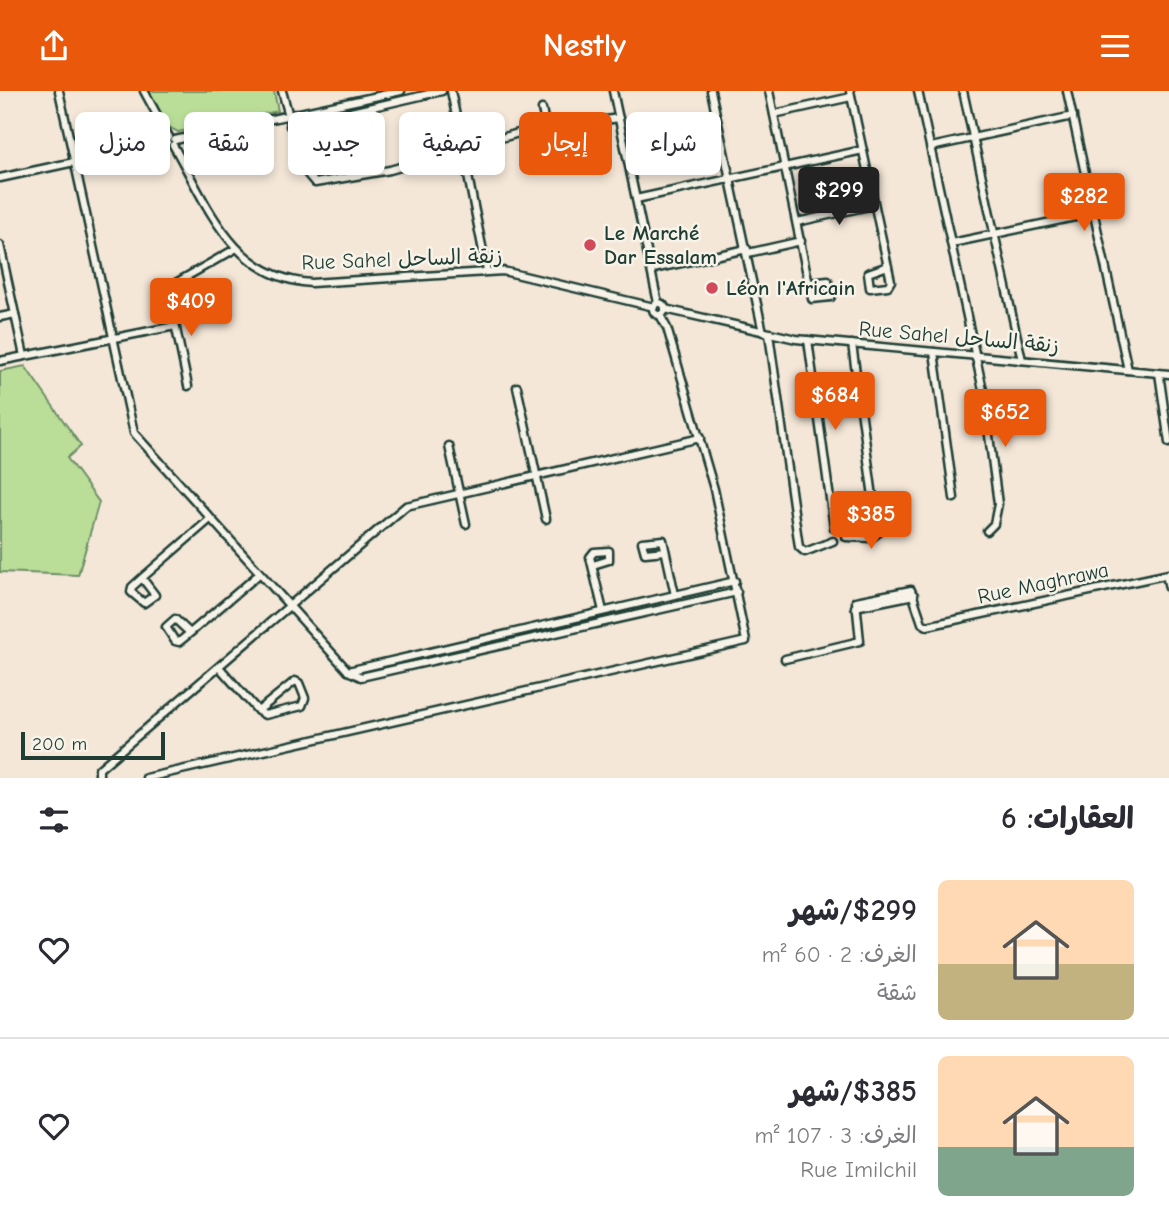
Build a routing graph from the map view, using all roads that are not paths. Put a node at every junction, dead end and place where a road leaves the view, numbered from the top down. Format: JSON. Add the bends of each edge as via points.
{"nodes":[{"id":1,"x":59,"y":91,"type":"edge"},
{"id":2,"x":144,"y":91,"type":"edge"},
{"id":3,"x":282,"y":91,"type":"edge"},
{"id":4,"x":401,"y":91,"type":"edge"},
{"id":5,"x":442,"y":91,"type":"edge"},
{"id":6,"x":451,"y":91,"type":"edge"},
{"id":7,"x":613,"y":91,"type":"edge"},
{"id":8,"x":711,"y":91,"type":"edge"},
{"id":9,"x":769,"y":91,"type":"edge"},
{"id":10,"x":918,"y":91,"type":"edge"},
{"id":11,"x":963,"y":91,"type":"edge"},
{"id":12,"x":1067,"y":91,"type":"edge"},
{"id":13,"x":850,"y":94,"type":"edge"},
{"id":14,"x":542,"y":109,"type":"dead end"},
{"id":15,"x":351,"y":112,"type":"edge"},
{"id":16,"x":455,"y":112,"type":"edge"},
{"id":17,"x":543,"y":112,"type":"edge"},
{"id":18,"x":774,"y":114,"type":"junction"},
{"id":19,"x":1073,"y":116,"type":"junction"},
{"id":20,"x":287,"y":117,"type":"junction"},
{"id":21,"x":619,"y":118,"type":"junction"},
{"id":22,"x":612,"y":119,"type":"edge"},
{"id":23,"x":288,"y":120,"type":"edge"},
{"id":24,"x":973,"y":139,"type":"junction"},
{"id":25,"x":171,"y":141,"type":"junction"},
{"id":26,"x":931,"y":147,"type":"junction"},
{"id":27,"x":863,"y":151,"type":"junction"},
{"id":28,"x":75,"y":163,"type":"joint"},
{"id":29,"x":785,"y":167,"type":"junction"},
{"id":30,"x":78,"y":175,"type":"edge"},
{"id":31,"x":306,"y":175,"type":"edge"},
{"id":32,"x":361,"y":175,"type":"edge"},
{"id":33,"x":468,"y":175,"type":"edge"},
{"id":34,"x":0,"y":178,"type":"edge"},
{"id":35,"x":731,"y":180,"type":"junction"},
{"id":36,"x":636,"y":199,"type":"junction"},
{"id":37,"x":874,"y":205,"type":"junction"},
{"id":38,"x":1094,"y":213,"type":"junction"},
{"id":39,"x":797,"y":222,"type":"junction"},
{"id":40,"x":995,"y":234,"type":"junction"},
{"id":41,"x":801,"y":241,"type":"junction"},
{"id":42,"x":952,"y":243,"type":"junction"},
{"id":43,"x":234,"y":249,"type":"junction"},
{"id":44,"x":0,"y":250,"type":"edge"},
{"id":45,"x":747,"y":251,"type":"junction"},
{"id":46,"x":888,"y":266,"type":"junction"},
{"id":47,"x":653,"y":269,"type":"junction"},
{"id":48,"x":2,"y":270,"type":"edge"},
{"id":49,"x":487,"y":271,"type":"junction"},
{"id":50,"x":809,"y":283,"type":"dead end"},
{"id":51,"x":656,"y":305,"type":"junction"},
{"id":52,"x":662,"y":312,"type":"junction"},
{"id":53,"x":15,"y":314,"type":"junction"},
{"id":54,"x":0,"y":317,"type":"edge"},
{"id":55,"x":175,"y":325,"type":"junction"},
{"id":56,"x":766,"y":333,"type":"junction"},
{"id":57,"x":112,"y":339,"type":"junction"},
{"id":58,"x":808,"y":340,"type":"junction"},
{"id":59,"x":852,"y":344,"type":"junction"},
{"id":60,"x":934,"y":352,"type":"junction"},
{"id":61,"x":24,"y":356,"type":"junction"},
{"id":62,"x":976,"y":356,"type":"junction"},
{"id":63,"x":1022,"y":360,"type":"junction"},
{"id":64,"x":0,"y":361,"type":"edge"},
{"id":65,"x":1128,"y":370,"type":"junction"},
{"id":66,"x":1159,"y":373,"type":"junction"},
{"id":67,"x":1169,"y":374,"type":"edge"},
{"id":68,"x":188,"y":386,"type":"dead end"},
{"id":69,"x":517,"y":387,"type":"dead end"},
{"id":70,"x":699,"y":439,"type":"junction"},
{"id":71,"x":1169,"y":443,"type":"edge"},
{"id":72,"x":449,"y":446,"type":"dead end"},
{"id":73,"x":536,"y":475,"type":"junction"},
{"id":74,"x":459,"y":494,"type":"junction"},
{"id":75,"x":954,"y":498,"type":"dead end"},
{"id":76,"x":546,"y":519,"type":"dead end"},
{"id":77,"x":209,"y":520,"type":"junction"},
{"id":78,"x":466,"y":524,"type":"dead end"},
{"id":79,"x":834,"y":528,"type":"dead end"},
{"id":80,"x":987,"y":531,"type":"dead end"},
{"id":81,"x":846,"y":537,"type":"dead end"},
{"id":82,"x":833,"y":541,"type":"dead end"},
{"id":83,"x":665,"y":551,"type":"dead end"},
{"id":84,"x":593,"y":565,"type":"dead end"},
{"id":85,"x":258,"y":575,"type":"junction"},
{"id":86,"x":1167,"y":575,"type":"edge"},
{"id":87,"x":142,"y":578,"type":"dead end"},
{"id":88,"x":735,"y":581,"type":"junction"},
{"id":89,"x":1169,"y":588,"type":"edge"},
{"id":90,"x":737,"y":592,"type":"junction"},
{"id":91,"x":675,"y":595,"type":"junction"},
{"id":92,"x":289,"y":609,"type":"junction"},
{"id":93,"x":603,"y":611,"type":"junction"},
{"id":94,"x":573,"y":618,"type":"junction"},
{"id":95,"x":575,"y":628,"type":"junction"},
{"id":96,"x":190,"y":633,"type":"dead end"},
{"id":97,"x":785,"y":659,"type":"dead end"},
{"id":98,"x":220,"y":668,"type":"junction"},
{"id":99,"x":348,"y":671,"type":"junction"},
{"id":100,"x":258,"y":711,"type":"junction"},
{"id":101,"x":99,"y":778,"type":"edge"},
{"id":102,"x":146,"y":778,"type":"edge"}],
"edges":[{"from":1,"to":28,"type":"street"},
{"from":2,"to":25,"type":"street","name":"Rue Sahel زنقة الساحل"},
{"from":3,"to":20,"type":"street"},
{"from":4,"to":20,"type":"street"},
{"from":5,"to":15,"type":"street"},
{"from":6,"to":16,"type":"street"},
{"from":7,"to":21,"type":"street"},
{"from":8,"to":35,"type":"street"},
{"from":9,"to":18,"type":"street"},
{"from":10,"to":26,"type":"street"},
{"from":11,"to":24,"type":"street"},
{"from":12,"to":19,"type":"street"},
{"from":13,"to":18,"type":"street"},
{"from":13,"to":27,"type":"street"},
{"from":14,"to":17,"type":"street"},
{"from":18,"to":29,"type":"street"},
{"from":19,"to":24,"type":"street"},
{"from":19,"to":38,"type":"street"},
{"from":20,"to":23,"type":"street"},
{"from":20,"to":25,"type":"street"},
{"from":21,"to":22,"type":"street"},
{"from":21,"to":36,"type":"street"},
{"from":24,"to":26,"type":"street"},
{"from":24,"to":40,"type":"street"},
{"from":25,"to":43,"type":"street","name":"Rue Sahel زنقة الساحل"},
{"from":26,"to":42,"type":"street"},
{"from":27,"to":29,"type":"street"},
{"from":27,"to":37,"type":"street"},
{"from":28,"to":34,"type":"street"},
{"from":29,"to":35,"type":"street"},
{"from":29,"to":39,"type":"street"},
{"from":30,"to":57,"type":"street"},
{"from":31,"to":32,"type":"street","via":[[315,183]]},
{"from":33,"to":49,"type":"street"},
{"from":35,"to":36,"type":"street"},
{"from":35,"to":45,"type":"street"},
{"from":36,"to":47,"type":"street"},
{"from":37,"to":39,"type":"street"},
{"from":37,"to":46,"type":"street"},
{"from":38,"to":40,"type":"street"},
{"from":38,"to":65,"type":"street"},
{"from":39,"to":41,"type":"street"},
{"from":40,"to":42,"type":"street"},
{"from":40,"to":63,"type":"street"},
{"from":41,"to":45,"type":"street"},
{"from":41,"to":50,"type":"street"},
{"from":42,"to":62,"type":"street"},
{"from":43,"to":49,"type":"street","name":"Rue Sahel زنقة الساحل","via":[[261,269],[299,282]]},
{"from":43,"to":55,"type":"street","via":[[170,287]]},
{"from":44,"to":48,"type":"street"},
{"from":45,"to":47,"type":"street"},
{"from":45,"to":56,"type":"street"},
{"from":46,"to":46,"type":"street","via":[[868,273],[870,288],[891,284]]},
{"from":47,"to":51,"type":"street"},
{"from":48,"to":53,"type":"street"},
{"from":49,"to":51,"type":"street","name":"Rue Sahel زنقة الساحل"},
{"from":51,"to":52,"type":"street"},
{"from":52,"to":56,"type":"street","name":"Rue Sahel زنقة الساحل"},
{"from":52,"to":70,"type":"street"},
{"from":53,"to":54,"type":"street"},
{"from":53,"to":61,"type":"street"},
{"from":55,"to":57,"type":"street"},
{"from":55,"to":68,"type":"street"},
{"from":56,"to":58,"type":"street","name":"Rue Sahel زنقة الساحل"},
{"from":56,"to":82,"type":"street","via":[[797,538],[803,552]]},
{"from":57,"to":61,"type":"street"},
{"from":57,"to":77,"type":"street","via":[[134,433]]},
{"from":58,"to":59,"type":"street","name":"Rue Sahel زنقة الساحل"},
{"from":58,"to":79,"type":"street"},
{"from":59,"to":60,"type":"street","name":"Rue Sahel زنقة الساحل"},
{"from":59,"to":81,"type":"street","via":[[878,533],[871,538]]},
{"from":60,"to":62,"type":"street","name":"Rue Sahel زنقة الساحل"},
{"from":60,"to":75,"type":"street"},
{"from":61,"to":64,"type":"street"},
{"from":62,"to":63,"type":"street","name":"Rue Sahel زنقة الساحل"},
{"from":62,"to":80,"type":"street","via":[[998,500],[996,519]]},
{"from":63,"to":65,"type":"street","name":"Rue Sahel زنقة الساحل"},
{"from":65,"to":66,"type":"street","name":"Rue Sahel زنقة الساحل"},
{"from":66,"to":67,"type":"street","name":"Rue Sahel زنقة الساحل"},
{"from":66,"to":71,"type":"street"},
{"from":69,"to":73,"type":"street"},
{"from":70,"to":73,"type":"street"},
{"from":70,"to":88,"type":"street"},
{"from":72,"to":74,"type":"street"},
{"from":73,"to":74,"type":"street"},
{"from":73,"to":76,"type":"street"},
{"from":74,"to":78,"type":"street"},
{"from":74,"to":92,"type":"street","via":[[403,508]]},
{"from":77,"to":85,"type":"street"},
{"from":77,"to":87,"type":"street"},
{"from":83,"to":91,"type":"street"},
{"from":84,"to":93,"type":"street"},
{"from":85,"to":92,"type":"street"},
{"from":85,"to":96,"type":"street"},
{"from":86,"to":89,"type":"street"},
{"from":86,"to":97,"type":"street","name":"Rue Maghrawa","via":[[924,626],[910,589],[857,600],[860,641]]},
{"from":88,"to":90,"type":"street"},
{"from":88,"to":91,"type":"street"},
{"from":90,"to":95,"type":"street"},
{"from":90,"to":102,"type":"street","via":[[746,637],[743,643]]},
{"from":91,"to":93,"type":"street"},
{"from":92,"to":98,"type":"street"},
{"from":92,"to":99,"type":"street"},
{"from":93,"to":94,"type":"street"},
{"from":94,"to":95,"type":"street"},
{"from":94,"to":99,"type":"street"},
{"from":95,"to":99,"type":"street","via":[[362,677]]},
{"from":98,"to":100,"type":"street"},
{"from":98,"to":101,"type":"street","via":[[99,769]]},
{"from":100,"to":100,"type":"street","via":[[265,715],[302,706],[306,700],[299,683],[293,682]]}]}
